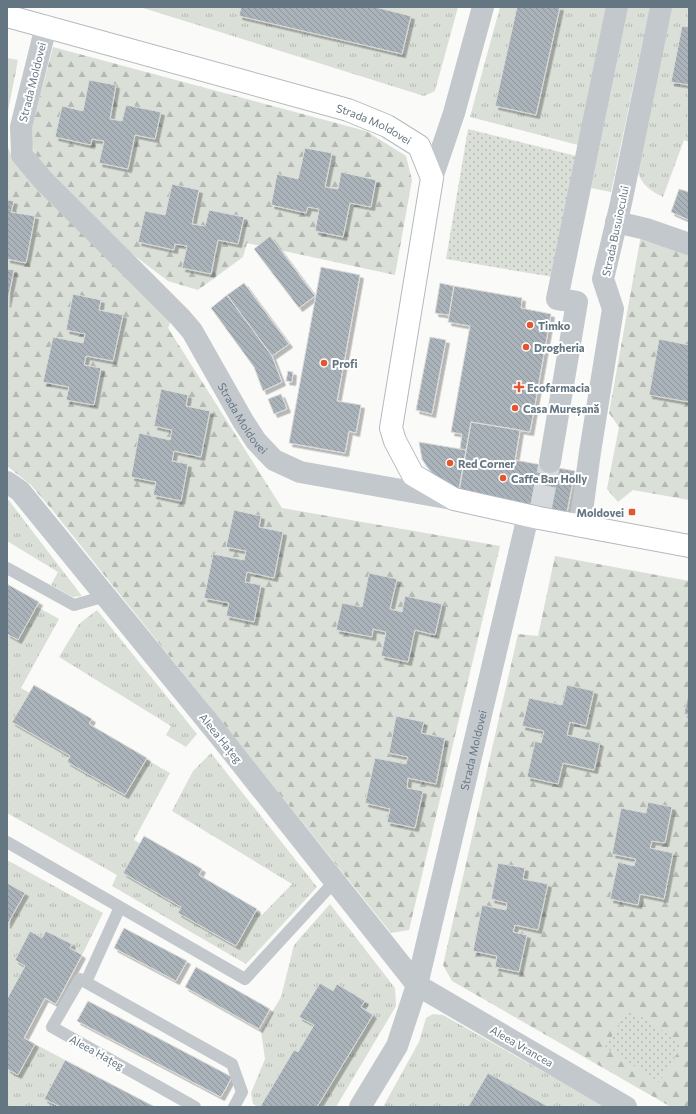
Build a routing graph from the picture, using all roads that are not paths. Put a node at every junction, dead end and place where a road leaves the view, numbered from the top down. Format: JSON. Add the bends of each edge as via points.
{"nodes":[{"id":1,"x":483,"y":7,"type":"edge"},
{"id":2,"x":617,"y":7,"type":"edge"},
{"id":3,"x":661,"y":7,"type":"edge"},
{"id":4,"x":7,"y":16,"type":"edge"},
{"id":5,"x":46,"y":26,"type":"junction"},
{"id":6,"x":432,"y":178,"type":"junction"},
{"id":7,"x":616,"y":222,"type":"junction"},
{"id":8,"x":689,"y":244,"type":"edge"},
{"id":9,"x":549,"y":464,"type":"tunnel mouth"},
{"id":10,"x":7,"y":482,"type":"edge"},
{"id":11,"x":454,"y":499,"type":"junction"},
{"id":12,"x":537,"y":511,"type":"junction"},
{"id":13,"x":580,"y":526,"type":"junction"},
{"id":14,"x":689,"y":546,"type":"edge"},
{"id":15,"x":7,"y":568,"type":"edge"},
{"id":16,"x":106,"y":596,"type":"junction"},
{"id":17,"x":7,"y":842,"type":"edge"},
{"id":18,"x":335,"y":881,"type":"junction"},
{"id":19,"x":120,"y":907,"type":"junction"},
{"id":20,"x":86,"y":982,"type":"junction"},
{"id":21,"x":417,"y":985,"type":"junction"},
{"id":22,"x":195,"y":1107,"type":"edge"},
{"id":23,"x":234,"y":1107,"type":"edge"},
{"id":24,"x":360,"y":1107,"type":"edge"},
{"id":25,"x":626,"y":1107,"type":"edge"}],
"edges":[{"from":1,"to":6,"type":"street","via":[[454,113]]},
{"from":2,"to":9,"type":"street","via":[[557,299],[577,302]]},
{"from":3,"to":7,"type":"street","name":"Strada Busuiocului"},
{"from":4,"to":5,"type":"street","name":"Strada Moldovei"},
{"from":5,"to":6,"type":"street","name":"Strada Moldovei","via":[[348,110],[388,126],[419,146]]},
{"from":5,"to":11,"type":"street","name":"Strada Moldovei","via":[[21,127],[22,155],[42,179],[192,331],[256,441],[274,460],[300,472]]},
{"from":6,"to":11,"type":"street","name":"Strada Moldovei","via":[[391,428],[413,475]]},
{"from":7,"to":8,"type":"street"},
{"from":7,"to":13,"type":"street","name":"Strada Busuiocului","via":[[603,279],[613,309]]},
{"from":10,"to":16,"type":"street","name":"Aleea Hațeg","via":[[20,491]]},
{"from":11,"to":12,"type":"street","name":"Strada Moldovei"},
{"from":12,"to":13,"type":"street","name":"Strada Moldovei"},
{"from":12,"to":21,"type":"street","name":"Strada Moldovei"},
{"from":13,"to":14,"type":"street","name":"Strada Moldovei"},
{"from":15,"to":16,"type":"lane","via":[[74,605]]},
{"from":16,"to":18,"type":"street","name":"Aleea Hațeg"},
{"from":17,"to":19,"type":"lane"},
{"from":18,"to":19,"type":"lane","via":[[246,978]]},
{"from":18,"to":21,"type":"street","name":"Aleea Hațeg"},
{"from":19,"to":20,"type":"lane"},
{"from":20,"to":22,"type":"lane","name":"Aleea Hațeg","via":[[80,979],[52,1026]]},
{"from":20,"to":23,"type":"lane","via":[[232,1064],[242,1092]]},
{"from":21,"to":24,"type":"street","name":"Strada Moldovei","via":[[397,1046]]},
{"from":21,"to":25,"type":"street","name":"Aleea Vrancea"}]}
